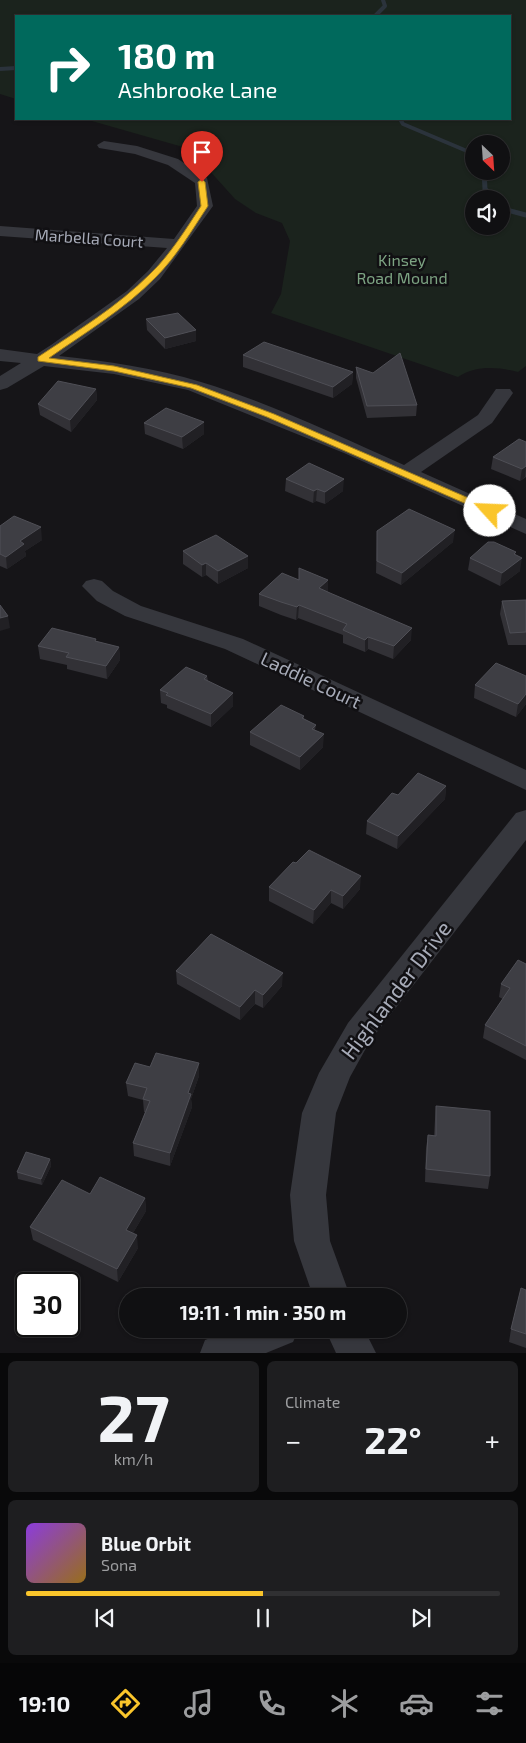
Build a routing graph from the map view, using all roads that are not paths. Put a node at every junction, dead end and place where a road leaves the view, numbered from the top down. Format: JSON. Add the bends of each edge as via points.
{"nodes":[{"id":1,"x":104,"y":145,"type":"dead end"},
{"id":2,"x":0,"y":231,"type":"edge"},
{"id":3,"x":179,"y":244,"type":"junction"},
{"id":4,"x":0,"y":355,"type":"edge"},
{"id":5,"x":42,"y":359,"type":"junction"},
{"id":6,"x":0,"y":384,"type":"edge"},
{"id":7,"x":503,"y":393,"type":"dead end"},
{"id":8,"x":405,"y":474,"type":"junction"},
{"id":9,"x":526,"y":527,"type":"edge"},
{"id":10,"x":94,"y":586,"type":"dead end"},
{"id":11,"x":526,"y":781,"type":"edge"},
{"id":12,"x":526,"y":820,"type":"edge"},
{"id":13,"x":328,"y":1288,"type":"edge"},
{"id":14,"x":257,"y":1338,"type":"edge"},
{"id":15,"x":349,"y":1338,"type":"edge"},
{"id":16,"x":218,"y":1353,"type":"edge"},
{"id":17,"x":357,"y":1353,"type":"edge"}],
"edges":[{"from":1,"to":3,"type":"street","via":[[137,150],[173,162],[202,182],[205,206]]},
{"from":2,"to":3,"type":"street","name":"Marbella Court"},
{"from":3,"to":5,"type":"street","via":[[133,295]]},
{"from":4,"to":5,"type":"street"},
{"from":5,"to":6,"type":"street"},
{"from":5,"to":8,"type":"street","via":[[114,368],[194,386]]},
{"from":7,"to":8,"type":"street","via":[[485,419]]},
{"from":8,"to":9,"type":"street"},
{"from":10,"to":11,"type":"street","name":"Laddie Court","via":[[133,611],[234,644]]},
{"from":12,"to":13,"type":"street","name":"Highlander Drive","via":[[359,1032],[335,1073],[319,1113],[308,1195],[312,1241]]},
{"from":14,"to":16,"type":"street"},
{"from":15,"to":17,"type":"street"}]}
